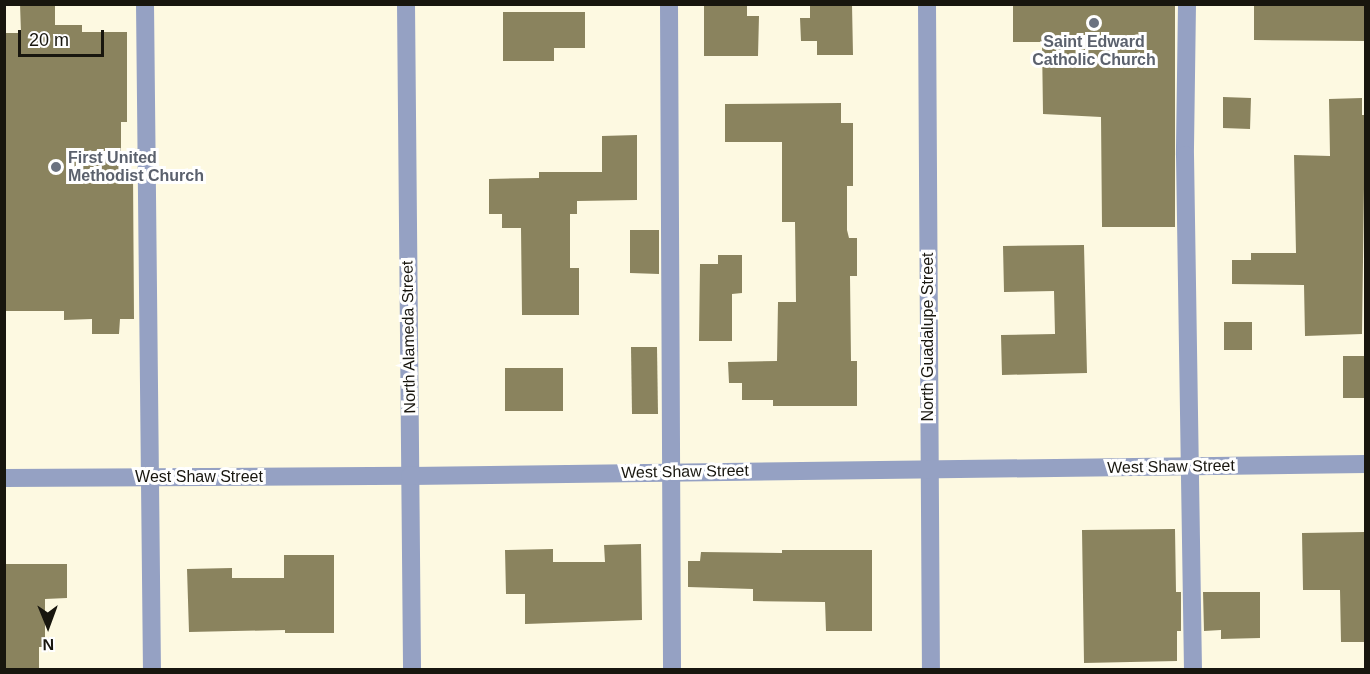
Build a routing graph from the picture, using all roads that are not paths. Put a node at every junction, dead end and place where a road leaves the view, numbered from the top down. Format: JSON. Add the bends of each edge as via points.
{"nodes":[{"id":1,"x":145,"y":4,"type":"edge"},
{"id":2,"x":406,"y":4,"type":"edge"},
{"id":3,"x":669,"y":4,"type":"edge"},
{"id":4,"x":927,"y":4,"type":"edge"},
{"id":5,"x":1187,"y":4,"type":"edge"},
{"id":6,"x":1365,"y":464,"type":"edge"},
{"id":7,"x":1191,"y":466,"type":"junction"},
{"id":8,"x":928,"y":469,"type":"junction"},
{"id":9,"x":672,"y":473,"type":"junction"},
{"id":10,"x":410,"y":476,"type":"junction"},
{"id":11,"x":150,"y":477,"type":"junction"},
{"id":12,"x":4,"y":478,"type":"edge"},
{"id":13,"x":152,"y":669,"type":"edge"},
{"id":14,"x":411,"y":669,"type":"edge"},
{"id":15,"x":672,"y":669,"type":"edge"},
{"id":16,"x":931,"y":669,"type":"edge"},
{"id":17,"x":1192,"y":669,"type":"edge"}],
"edges":[{"from":1,"to":11,"type":"street"},
{"from":2,"to":10,"type":"street","name":"North Alameda Street"},
{"from":3,"to":9,"type":"street"},
{"from":4,"to":8,"type":"street","name":"North Guadalupe Street"},
{"from":5,"to":7,"type":"street","via":[[1185,155]]},
{"from":6,"to":7,"type":"street","name":"West Shaw Street"},
{"from":7,"to":8,"type":"street","name":"West Shaw Street"},
{"from":7,"to":17,"type":"street"},
{"from":8,"to":9,"type":"street","name":"West Shaw Street"},
{"from":8,"to":16,"type":"street","name":"North Guadalupe Street"},
{"from":9,"to":10,"type":"street","name":"West Shaw Street"},
{"from":9,"to":15,"type":"street"},
{"from":10,"to":11,"type":"street","name":"West Shaw Street"},
{"from":10,"to":14,"type":"street","name":"North Alameda Street"},
{"from":11,"to":12,"type":"street","name":"West Shaw Street"},
{"from":11,"to":13,"type":"street"}]}
